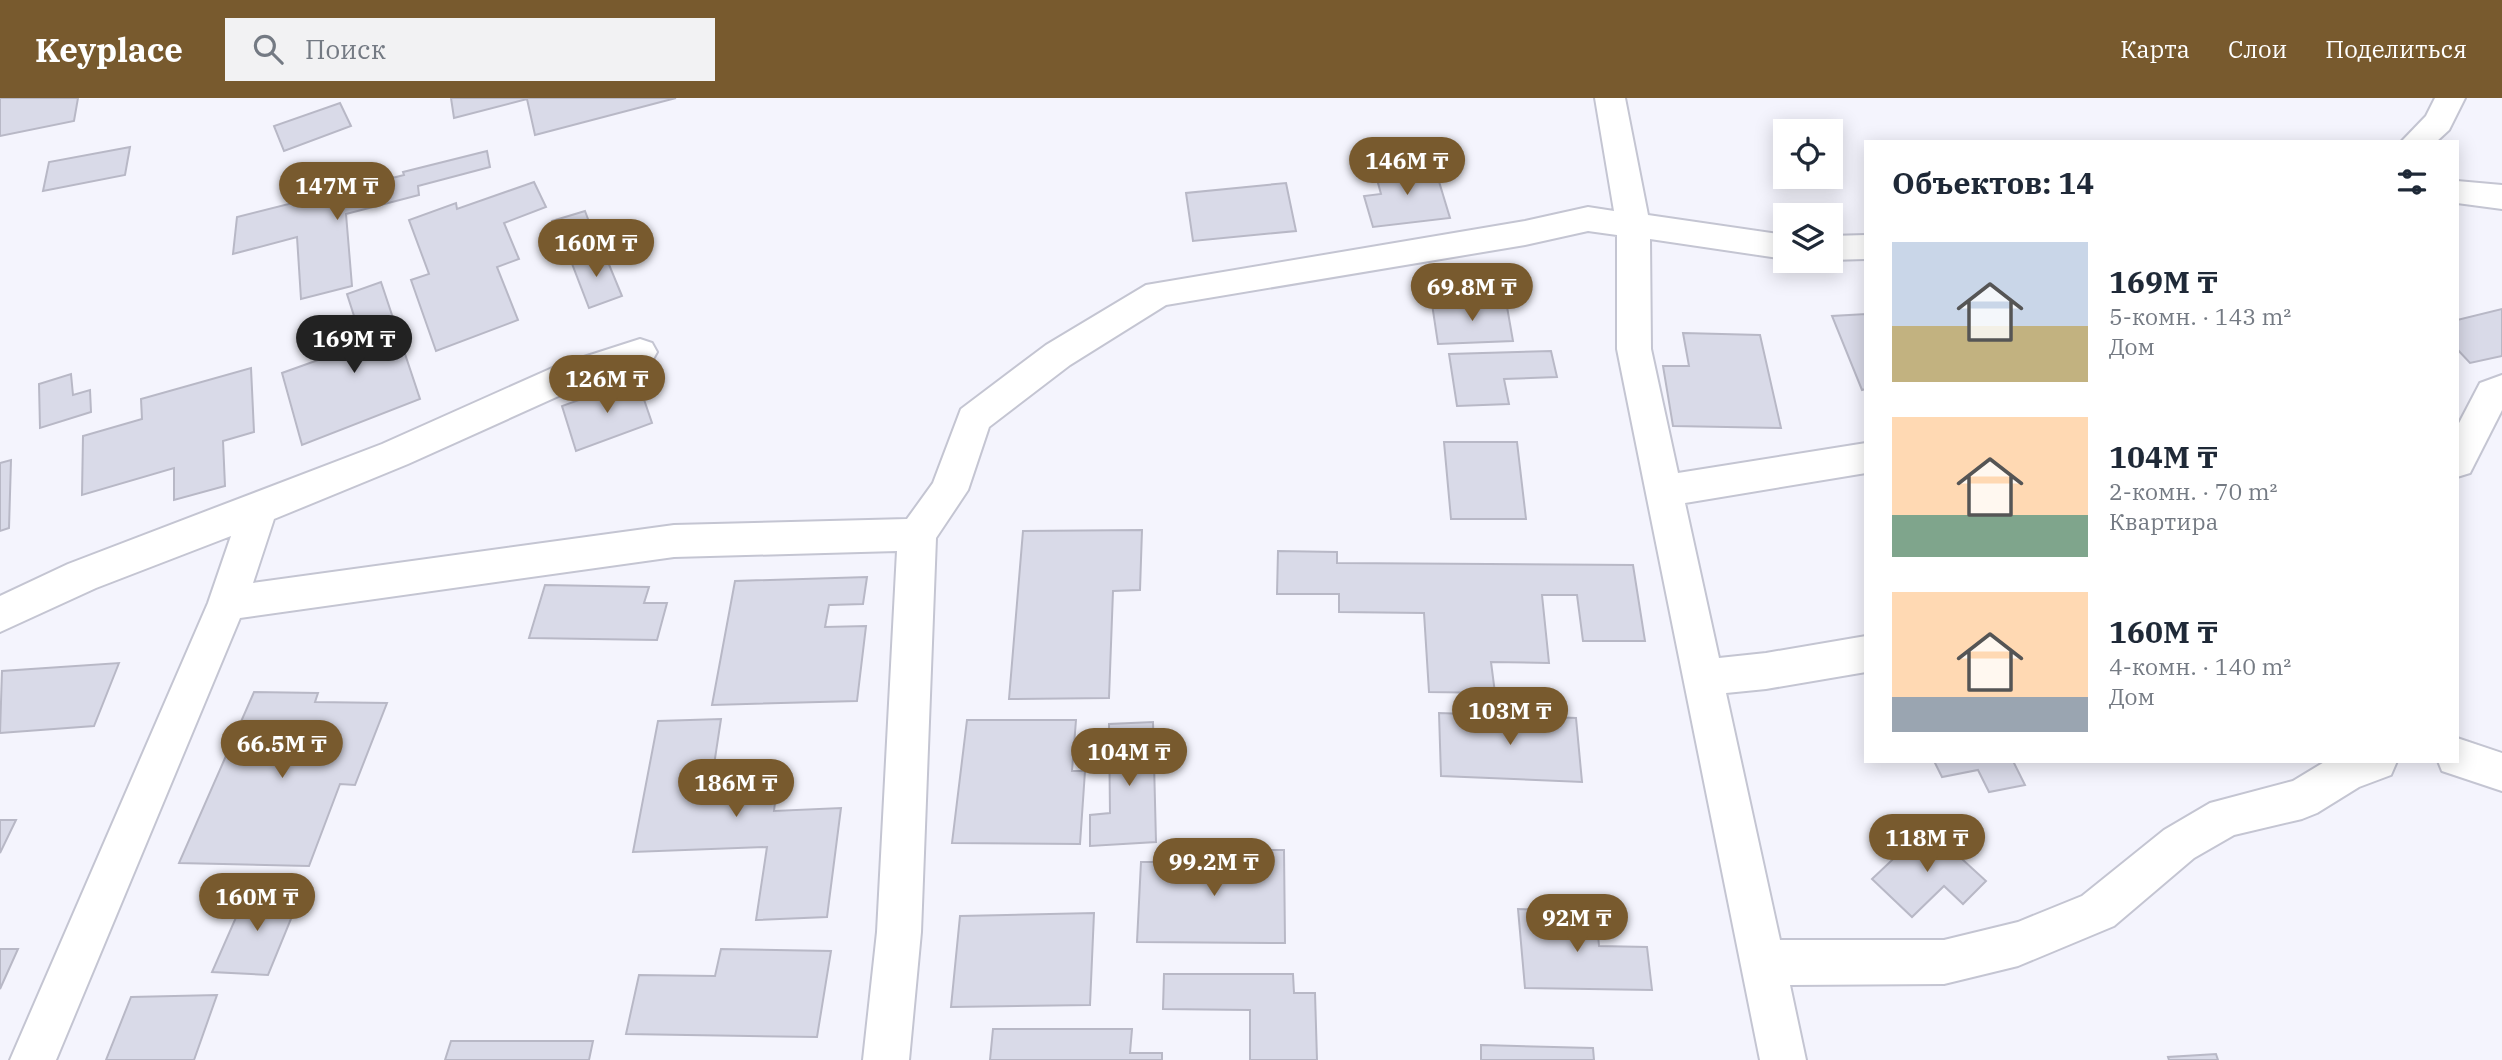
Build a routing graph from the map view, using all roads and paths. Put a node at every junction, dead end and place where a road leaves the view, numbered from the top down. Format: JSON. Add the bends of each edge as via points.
{"nodes":[{"id":1,"x":1610,"y":98,"type":"edge"},
{"id":2,"x":2450,"y":98,"type":"edge"},
{"id":3,"x":2418,"y":140,"type":"edge"},
{"id":4,"x":2459,"y":192,"type":"edge"},
{"id":5,"x":2502,"y":197,"type":"edge"},
{"id":6,"x":1633,"y":224,"type":"junction"},
{"id":7,"x":1773,"y":245,"type":"edge"},
{"id":8,"x":1864,"y":247,"type":"edge"},
{"id":9,"x":1843,"y":248,"type":"edge"},
{"id":10,"x":640,"y":352,"type":"dead end"},
{"id":11,"x":2502,"y":389,"type":"edge"},
{"id":12,"x":1864,"y":458,"type":"edge"},
{"id":13,"x":2459,"y":458,"type":"edge"},
{"id":14,"x":1663,"y":491,"type":"junction"},
{"id":15,"x":259,"y":509,"type":"junction"},
{"id":16,"x":917,"y":535,"type":"junction"},
{"id":17,"x":227,"y":603,"type":"junction"},
{"id":18,"x":0,"y":615,"type":"edge"},
{"id":19,"x":1864,"y":654,"type":"edge"},
{"id":20,"x":1702,"y":677,"type":"junction"},
{"id":21,"x":2459,"y":758,"type":"edge"},
{"id":22,"x":2371,"y":763,"type":"edge"},
{"id":23,"x":2502,"y":772,"type":"edge"},
{"id":24,"x":1763,"y":963,"type":"junction"},
{"id":25,"x":33,"y":1060,"type":"edge"},
{"id":26,"x":886,"y":1060,"type":"edge"},
{"id":27,"x":1783,"y":1060,"type":"edge"}],
"edges":[{"from":1,"to":6,"type":"street"},
{"from":2,"to":3,"type":"street","via":[[2438,122]]},
{"from":4,"to":5,"type":"street"},
{"from":6,"to":7,"type":"street"},
{"from":6,"to":14,"type":"street","via":[[1634,349]]},
{"from":6,"to":16,"type":"street","via":[[1588,219],[1158,294],[1058,355],[974,419],[949,490]]},
{"from":8,"to":9,"type":"street"},
{"from":10,"to":15,"type":"street","via":[[571,375]]},
{"from":11,"to":13,"type":"street","via":[[2493,393]]},
{"from":12,"to":14,"type":"street"},
{"from":14,"to":20,"type":"street"},
{"from":15,"to":17,"type":"street"},
{"from":15,"to":18,"type":"street","via":[[82,576]]},
{"from":16,"to":17,"type":"street","via":[[674,541]]},
{"from":16,"to":26,"type":"street","via":[[899,932]]},
{"from":17,"to":25,"type":"street"},
{"from":19,"to":20,"type":"street"},
{"from":20,"to":24,"type":"street"},
{"from":21,"to":23,"type":"street"},
{"from":22,"to":24,"type":"street","via":[[2344,773],[2302,799],[2225,817],[2179,844],[2098,911],[2018,944],[1944,962]]},
{"from":24,"to":27,"type":"street"}]}
